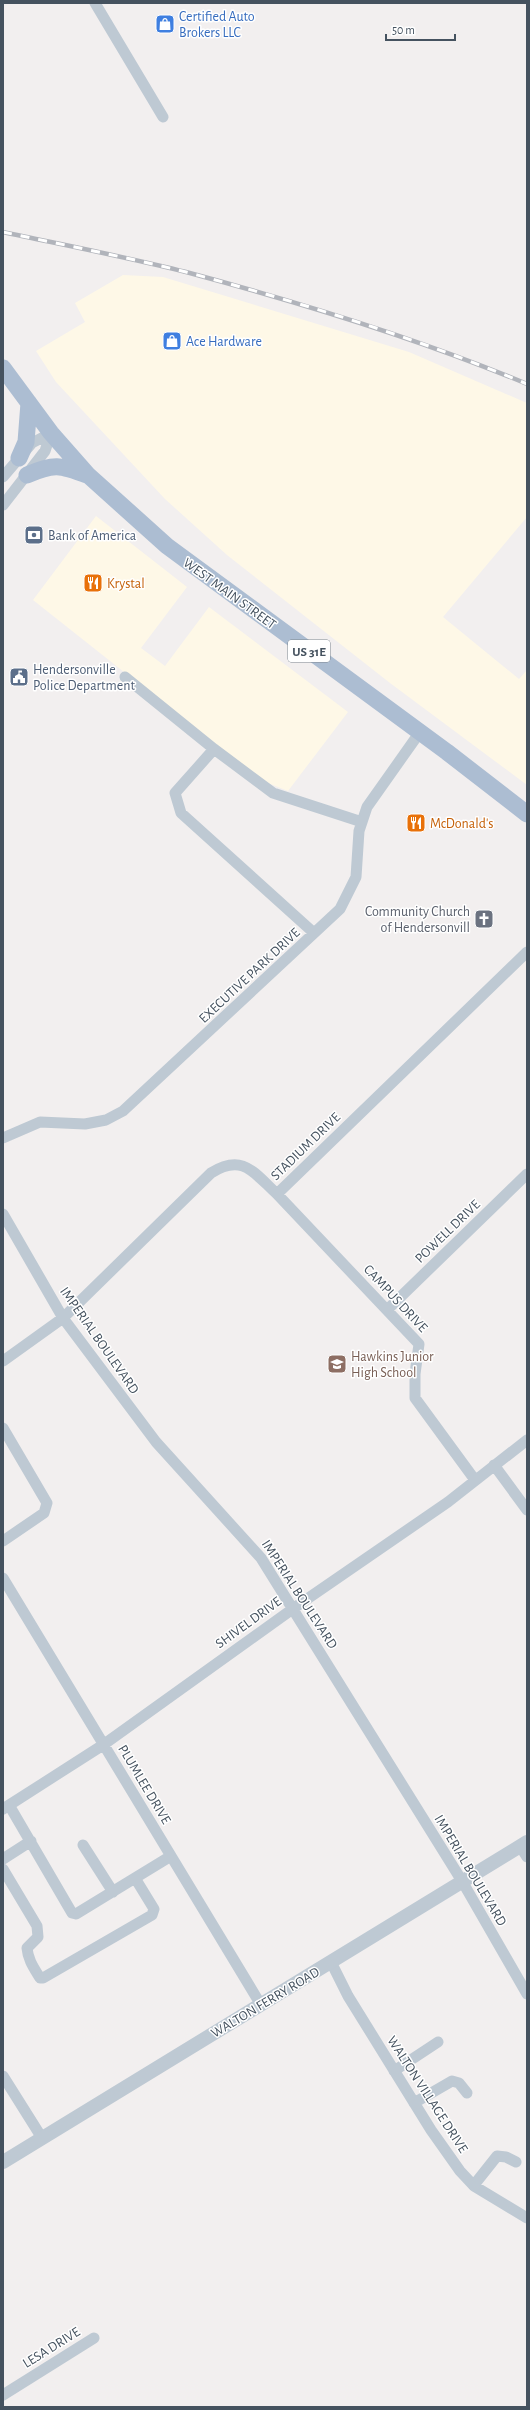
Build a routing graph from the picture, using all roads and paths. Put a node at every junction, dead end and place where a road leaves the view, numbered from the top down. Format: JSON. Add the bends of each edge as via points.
{"nodes":[{"id":1,"x":95,"y":3,"type":"edge"},
{"id":2,"x":163,"y":117,"type":"dead end"},
{"id":3,"x":3,"y":368,"type":"edge"},
{"id":4,"x":29,"y":403,"type":"junction"},
{"id":5,"x":51,"y":433,"type":"junction"},
{"id":6,"x":19,"y":458,"type":"junction"},
{"id":7,"x":27,"y":475,"type":"junction"},
{"id":8,"x":88,"y":475,"type":"junction"},
{"id":9,"x":3,"y":477,"type":"edge"},
{"id":10,"x":3,"y":505,"type":"edge"},
{"id":11,"x":125,"y":677,"type":"dead end"},
{"id":12,"x":420,"y":732,"type":"junction"},
{"id":13,"x":214,"y":750,"type":"junction"},
{"id":14,"x":527,"y":814,"type":"edge"},
{"id":15,"x":362,"y":822,"type":"junction"},
{"id":16,"x":314,"y":933,"type":"junction"},
{"id":17,"x":527,"y":952,"type":"edge"},
{"id":18,"x":3,"y":1138,"type":"edge"},
{"id":19,"x":527,"y":1174,"type":"edge"},
{"id":20,"x":277,"y":1194,"type":"junction"},
{"id":21,"x":3,"y":1214,"type":"edge"},
{"id":22,"x":388,"y":1309,"type":"junction"},
{"id":23,"x":63,"y":1318,"type":"junction"},
{"id":24,"x":3,"y":1361,"type":"edge"},
{"id":25,"x":3,"y":1428,"type":"edge"},
{"id":26,"x":527,"y":1440,"type":"edge"},
{"id":27,"x":494,"y":1465,"type":"junction"},
{"id":28,"x":475,"y":1480,"type":"junction"},
{"id":29,"x":527,"y":1510,"type":"edge"},
{"id":30,"x":3,"y":1541,"type":"edge"},
{"id":31,"x":3,"y":1578,"type":"edge"},
{"id":32,"x":294,"y":1608,"type":"junction"},
{"id":33,"x":104,"y":1745,"type":"junction"},
{"id":34,"x":6,"y":1807,"type":"edge"},
{"id":35,"x":30,"y":1841,"type":"junction"},
{"id":36,"x":83,"y":1845,"type":"dead end"},
{"id":37,"x":525,"y":1848,"type":"edge"},
{"id":38,"x":171,"y":1856,"type":"junction"},
{"id":39,"x":3,"y":1859,"type":"edge"},
{"id":40,"x":3,"y":1869,"type":"edge"},
{"id":41,"x":135,"y":1878,"type":"junction"},
{"id":42,"x":462,"y":1881,"type":"junction"},
{"id":43,"x":113,"y":1892,"type":"junction"},
{"id":44,"x":331,"y":1962,"type":"junction"},
{"id":45,"x":527,"y":1994,"type":"edge"},
{"id":46,"x":261,"y":2005,"type":"junction"},
{"id":47,"x":438,"y":2042,"type":"dead end"},
{"id":48,"x":394,"y":2071,"type":"junction"},
{"id":49,"x":3,"y":2076,"type":"edge"},
{"id":50,"x":467,"y":2093,"type":"dead end"},
{"id":51,"x":414,"y":2103,"type":"junction"},
{"id":52,"x":42,"y":2138,"type":"junction"},
{"id":53,"x":3,"y":2162,"type":"edge"},
{"id":54,"x":516,"y":2162,"type":"dead end"},
{"id":55,"x":474,"y":2185,"type":"junction"},
{"id":56,"x":527,"y":2218,"type":"edge"},
{"id":57,"x":94,"y":2338,"type":"dead end"},
{"id":58,"x":3,"y":2395,"type":"edge"}],
"edges":[{"from":1,"to":2,"type":"street"},
{"from":3,"to":4,"type":"main road","name":"WEST MAIN STREET","number":"US 31E"},
{"from":4,"to":5,"type":"main road","name":"WEST MAIN STREET","number":"US 31E"},
{"from":4,"to":6,"type":"main road","via":[[26,442]]},
{"from":5,"to":6,"type":"street","via":[[32,443]]},
{"from":5,"to":7,"type":"street","via":[[45,451]]},
{"from":5,"to":8,"type":"main road","name":"WEST MAIN STREET","number":"US 31E"},
{"from":6,"to":9,"type":"street"},
{"from":7,"to":8,"type":"main road","via":[[46,466],[57,465]]},
{"from":7,"to":10,"type":"street"},
{"from":8,"to":12,"type":"main road","name":"WEST MAIN STREET","number":"US 31E","via":[[167,546]]},
{"from":11,"to":13,"type":"street"},
{"from":12,"to":14,"type":"main road","name":"WEST MAIN STREET","number":"US 31E"},
{"from":12,"to":15,"type":"street","name":"EXECUTIVE PARK DRIVE","via":[[367,807]]},
{"from":13,"to":15,"type":"street","via":[[273,793]]},
{"from":13,"to":16,"type":"street","via":[[175,793],[181,813]]},
{"from":15,"to":16,"type":"street","name":"EXECUTIVE PARK DRIVE","via":[[359,831],[356,878],[340,909]]},
{"from":16,"to":18,"type":"street","name":"EXECUTIVE PARK DRIVE","via":[[123,1111],[106,1120],[85,1124],[40,1122]]},
{"from":17,"to":20,"type":"street","name":"STADIUM DRIVE"},
{"from":19,"to":22,"type":"street","name":"POWELL DRIVE"},
{"from":20,"to":22,"type":"street","name":"CAMPUS DRIVE"},
{"from":20,"to":23,"type":"street","name":"STADIUM DRIVE","via":[[243,1166],[234,1163],[224,1165],[211,1173]]},
{"from":21,"to":23,"type":"street","name":"IMPERIAL BOULEVARD"},
{"from":22,"to":28,"type":"street","name":"CAMPUS DRIVE","via":[[419,1344],[415,1398]]},
{"from":23,"to":24,"type":"street","name":"STADIUM DRIVE"},
{"from":23,"to":32,"type":"street","name":"IMPERIAL BOULEVARD","via":[[156,1442],[261,1558]]},
{"from":25,"to":30,"type":"street","via":[[47,1503],[44,1513]]},
{"from":26,"to":27,"type":"street","name":"SHIVEL DRIVE"},
{"from":27,"to":28,"type":"street","name":"SHIVEL DRIVE"},
{"from":27,"to":29,"type":"street"},
{"from":28,"to":32,"type":"street","name":"SHIVEL DRIVE","via":[[448,1502]]},
{"from":31,"to":33,"type":"street","name":"PLUMLEE DRIVE"},
{"from":32,"to":33,"type":"street","name":"SHIVEL DRIVE"},
{"from":32,"to":42,"type":"street","name":"IMPERIAL BOULEVARD"},
{"from":33,"to":34,"type":"street","name":"SHIVEL DRIVE"},
{"from":33,"to":38,"type":"street","name":"PLUMLEE DRIVE"},
{"from":34,"to":35,"type":"street"},
{"from":35,"to":39,"type":"street"},
{"from":35,"to":43,"type":"street","via":[[72,1913],[76,1914]]},
{"from":36,"to":43,"type":"street"},
{"from":37,"to":42,"type":"street","name":"WALTON FERRY ROAD"},
{"from":38,"to":41,"type":"street"},
{"from":38,"to":46,"type":"street","name":"PLUMLEE DRIVE"},
{"from":40,"to":41,"type":"street","via":[[37,1926],[38,1937],[27,1948],[27,1952],[28,1959],[40,1978],[152,1915],[154,1909]]},
{"from":41,"to":43,"type":"street"},
{"from":42,"to":44,"type":"street","name":"WALTON FERRY ROAD"},
{"from":42,"to":45,"type":"street","name":"IMPERIAL BOULEVARD"},
{"from":44,"to":46,"type":"street","name":"WALTON FERRY ROAD"},
{"from":44,"to":48,"type":"street","name":"WALTON VILLAGE DRIVE","via":[[348,1996]]},
{"from":46,"to":52,"type":"street","name":"WALTON FERRY ROAD"},
{"from":47,"to":48,"type":"street"},
{"from":48,"to":51,"type":"street","name":"WALTON VILLAGE DRIVE"},
{"from":49,"to":52,"type":"street"},
{"from":50,"to":51,"type":"street","via":[[459,2083],[452,2081]]},
{"from":51,"to":55,"type":"street","name":"WALTON VILLAGE DRIVE","via":[[456,2165]]},
{"from":52,"to":53,"type":"street","name":"WALTON FERRY ROAD"},
{"from":54,"to":55,"type":"street","via":[[497,2156]]},
{"from":55,"to":56,"type":"street","name":"WALTON VILLAGE DRIVE"},
{"from":57,"to":58,"type":"street","name":"LESA DRIVE"}]}
